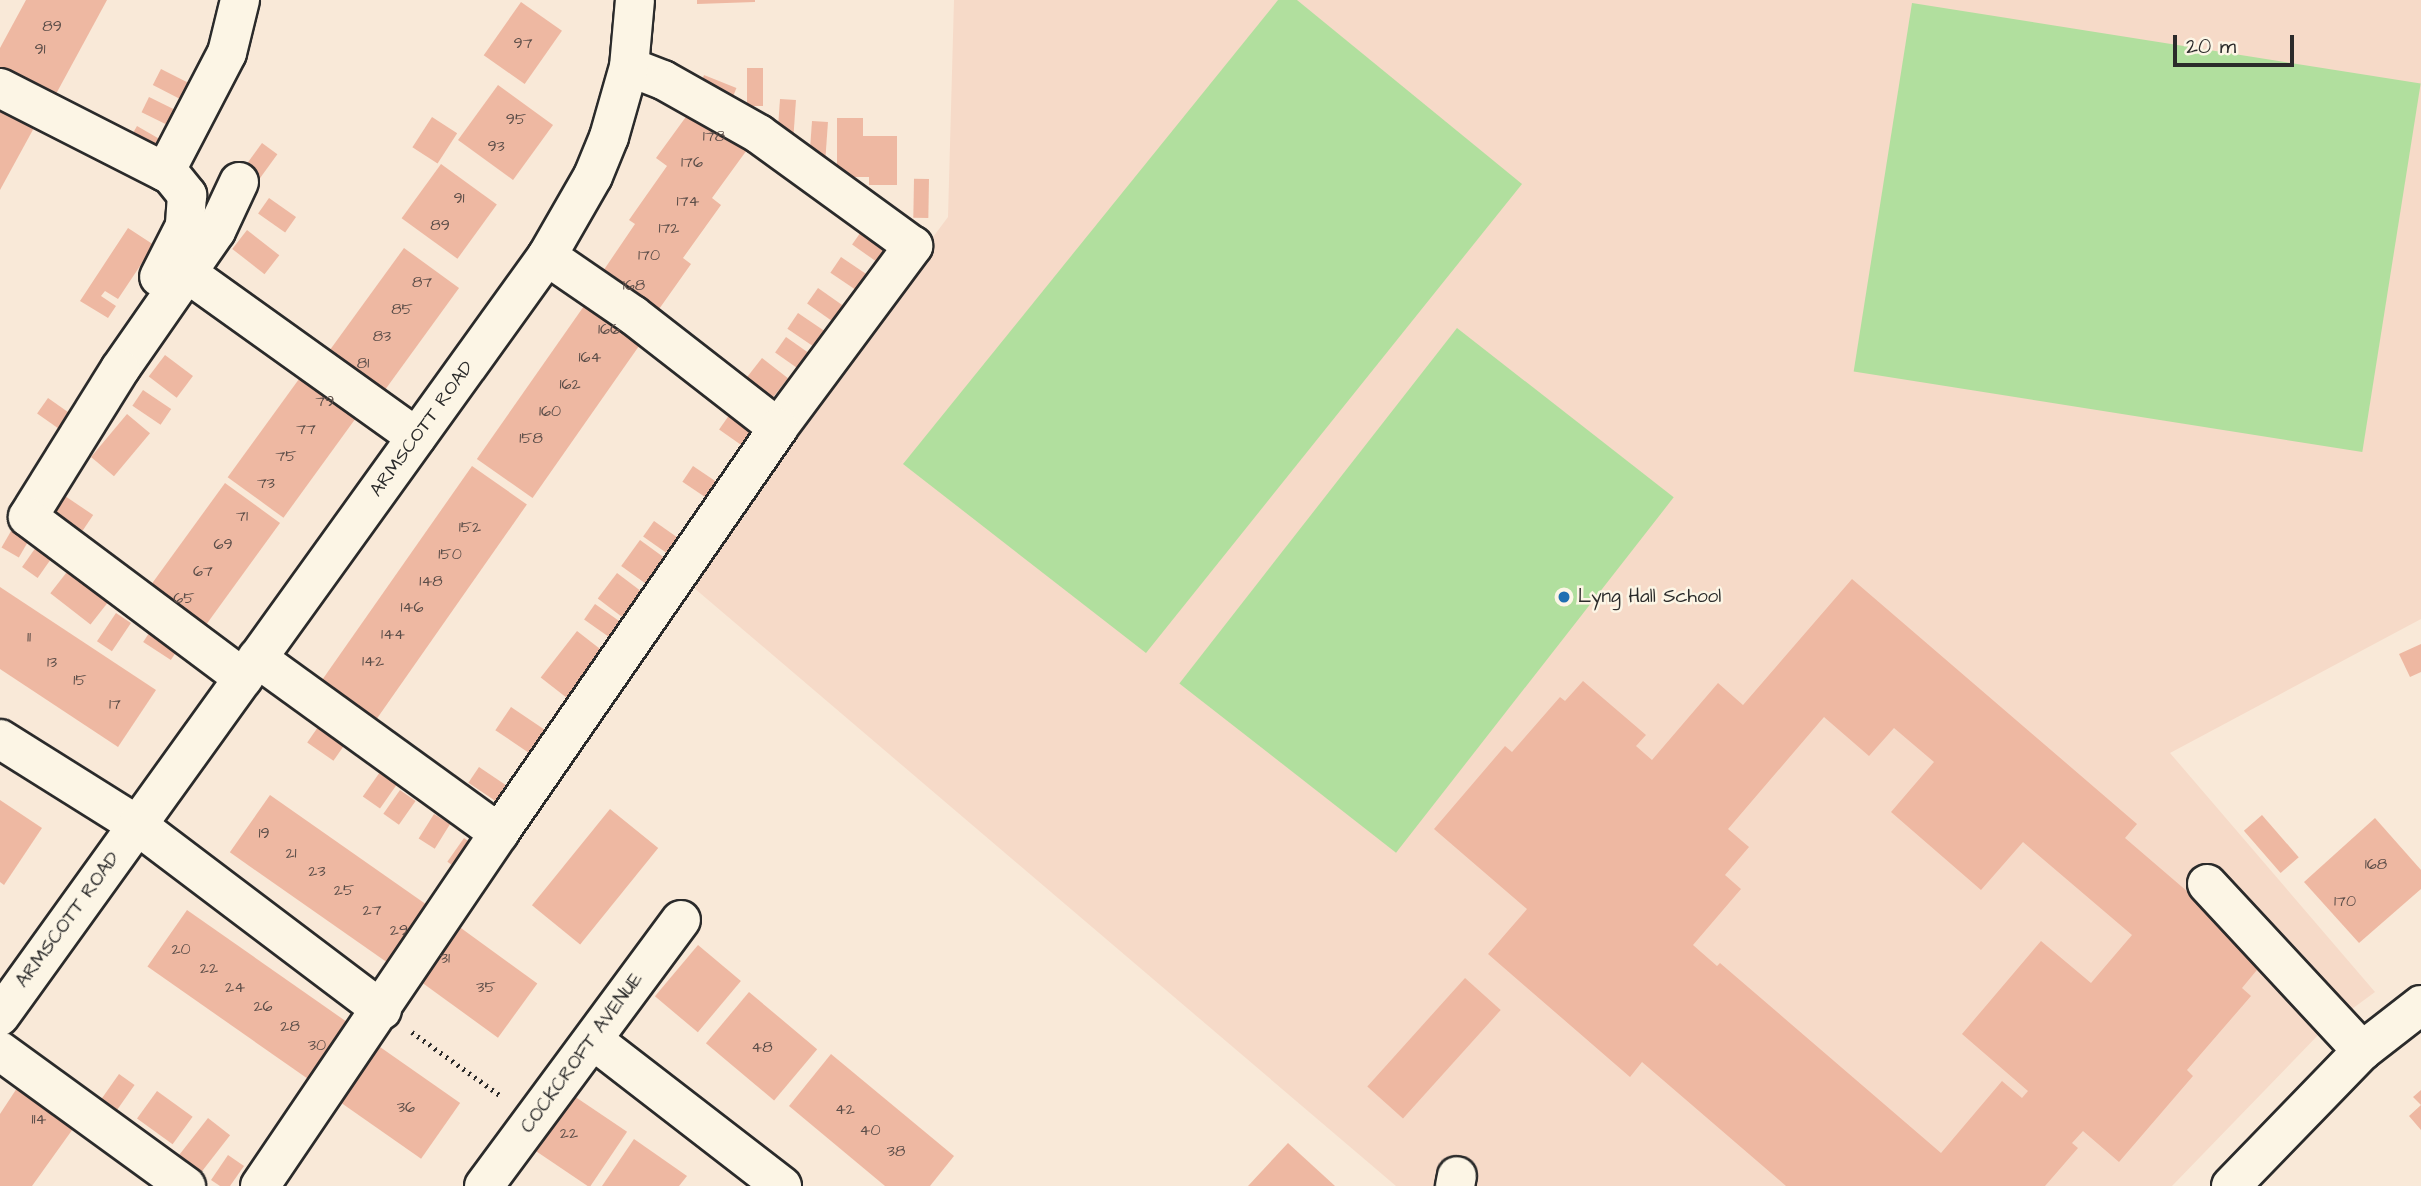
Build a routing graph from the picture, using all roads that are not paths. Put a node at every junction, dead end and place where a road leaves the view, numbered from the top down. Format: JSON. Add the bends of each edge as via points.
{"nodes":[{"id":1,"x":240,"y":0,"type":"edge"},
{"id":2,"x":635,"y":0,"type":"edge"},
{"id":3,"x":629,"y":67,"type":"junction"},
{"id":4,"x":0,"y":88,"type":"edge"},
{"id":5,"x":165,"y":172,"type":"junction"},
{"id":6,"x":239,"y":183,"type":"dead end"},
{"id":7,"x":547,"y":256,"type":"junction"},
{"id":8,"x":187,"y":273,"type":"junction"},
{"id":9,"x":148,"y":297,"type":"dead end"},
{"id":10,"x":778,"y":428,"type":"junction"},
{"id":11,"x":416,"y":437,"type":"junction"},
{"id":12,"x":250,"y":668,"type":"junction"},
{"id":13,"x":0,"y":739,"type":"edge"},
{"id":14,"x":136,"y":825,"type":"junction"},
{"id":15,"x":499,"y":833,"type":"junction"},
{"id":16,"x":2207,"y":884,"type":"dead end"},
{"id":17,"x":681,"y":920,"type":"dead end"},
{"id":18,"x":2421,"y":1005,"type":"edge"},
{"id":19,"x":382,"y":1010,"type":"junction"},
{"id":20,"x":0,"y":1016,"type":"edge"},
{"id":21,"x":593,"y":1040,"type":"junction"},
{"id":22,"x":0,"y":1051,"type":"edge"},
{"id":23,"x":2362,"y":1051,"type":"junction"},
{"id":24,"x":2240,"y":1183,"type":"edge"},
{"id":25,"x":186,"y":1186,"type":"edge"},
{"id":26,"x":260,"y":1186,"type":"edge"},
{"id":27,"x":484,"y":1186,"type":"edge"},
{"id":28,"x":782,"y":1186,"type":"edge"}],
"edges":[{"from":1,"to":5,"type":"street","via":[[227,53]]},
{"from":2,"to":3,"type":"street","name":"ARMSCOTT ROAD"},
{"from":3,"to":7,"type":"street","name":"ARMSCOTT ROAD","via":[[593,176]]},
{"from":3,"to":10,"type":"street","via":[[663,80],[759,134],[913,246]]},
{"from":4,"to":5,"type":"street"},
{"from":5,"to":9,"type":"street","via":[[187,195],[185,226]]},
{"from":6,"to":8,"type":"street","via":[[216,231]]},
{"from":7,"to":10,"type":"street","via":[[633,315]]},
{"from":7,"to":11,"type":"street","name":"ARMSCOTT ROAD"},
{"from":8,"to":11,"type":"street"},
{"from":8,"to":12,"type":"street","via":[[28,517]]},
{"from":10,"to":15,"type":"street"},
{"from":11,"to":12,"type":"street","name":"ARMSCOTT ROAD"},
{"from":12,"to":14,"type":"street","name":"ARMSCOTT ROAD"},
{"from":12,"to":15,"type":"street"},
{"from":13,"to":14,"type":"street"},
{"from":14,"to":19,"type":"street"},
{"from":14,"to":20,"type":"street","name":"ARMSCOTT ROAD"},
{"from":15,"to":19,"type":"street"},
{"from":16,"to":23,"type":"street"},
{"from":17,"to":21,"type":"street","name":"COCKCROFT AVENUE"},
{"from":18,"to":23,"type":"street"},
{"from":19,"to":26,"type":"street"},
{"from":21,"to":27,"type":"street","name":"COCKCROFT AVENUE"},
{"from":21,"to":28,"type":"street"},
{"from":22,"to":25,"type":"street"},
{"from":23,"to":24,"type":"street"}]}
